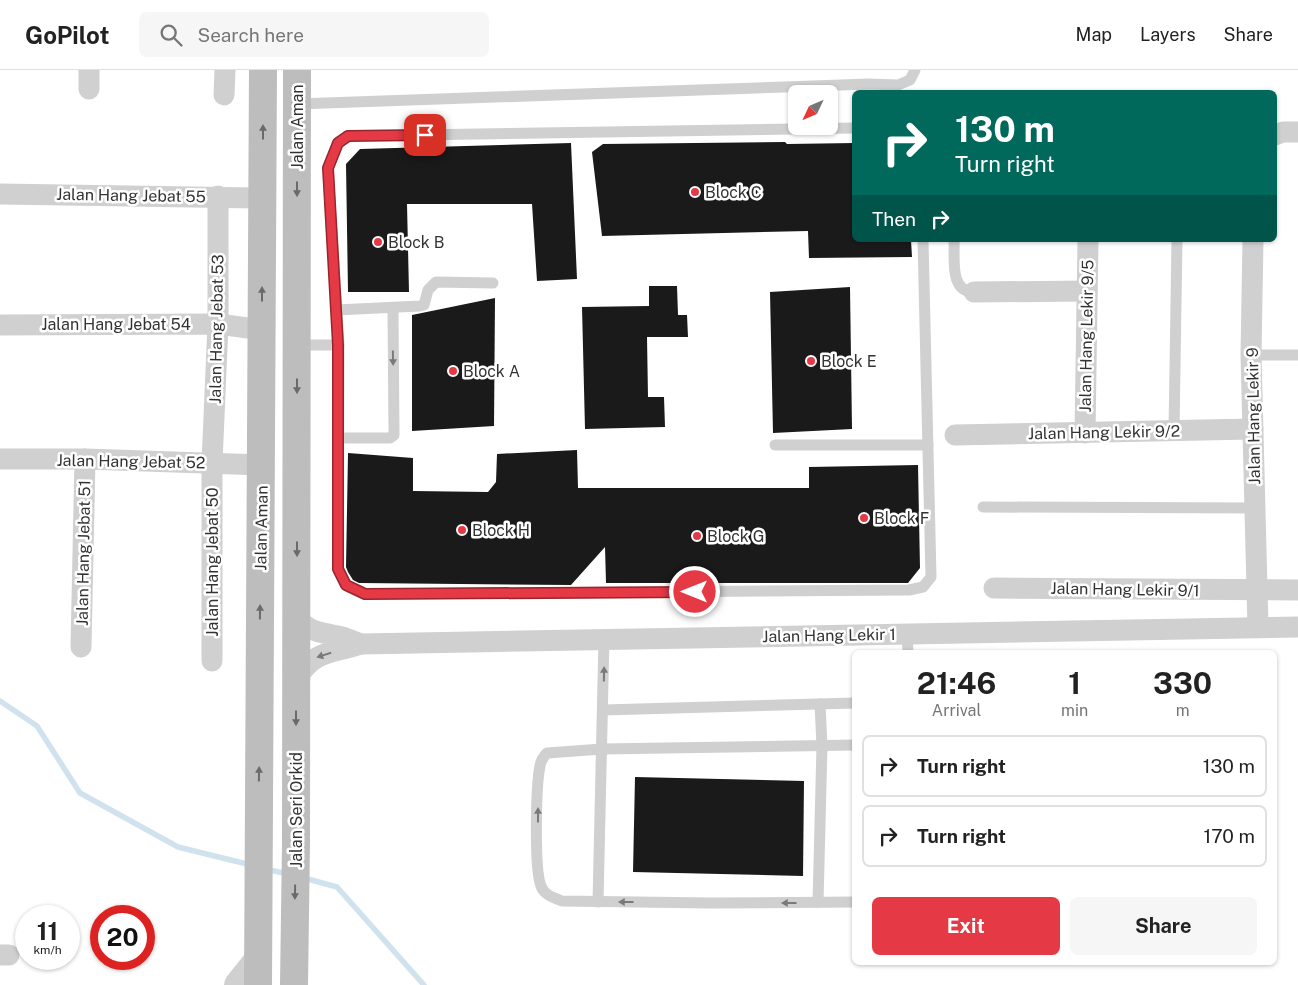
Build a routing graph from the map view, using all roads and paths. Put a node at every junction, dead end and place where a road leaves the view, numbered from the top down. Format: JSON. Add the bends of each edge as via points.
{"nodes":[{"id":1,"x":224,"y":70,"type":"edge"},
{"id":2,"x":263,"y":70,"type":"edge"},
{"id":3,"x":298,"y":70,"type":"edge"},
{"id":4,"x":915,"y":70,"type":"edge"},
{"id":5,"x":224,"y":95,"type":"dead end"},
{"id":6,"x":297,"y":104,"type":"junction"},
{"id":7,"x":852,"y":128,"type":"edge"},
{"id":8,"x":1298,"y":132,"type":"edge"},
{"id":9,"x":1277,"y":134,"type":"edge"},
{"id":10,"x":0,"y":194,"type":"edge"},
{"id":11,"x":218,"y":196,"type":"junction"},
{"id":12,"x":263,"y":198,"type":"junction"},
{"id":13,"x":923,"y":242,"type":"edge"},
{"id":14,"x":954,"y":242,"type":"edge"},
{"id":15,"x":1088,"y":242,"type":"edge"},
{"id":16,"x":1177,"y":242,"type":"edge"},
{"id":17,"x":1253,"y":242,"type":"edge"},
{"id":18,"x":493,"y":283,"type":"dead end"},
{"id":19,"x":1087,"y":291,"type":"junction"},
{"id":20,"x":974,"y":292,"type":"joint"},
{"id":21,"x":393,"y":309,"type":"junction"},
{"id":22,"x":336,"y":310,"type":"junction"},
{"id":23,"x":218,"y":324,"type":"junction"},
{"id":24,"x":0,"y":325,"type":"edge"},
{"id":25,"x":262,"y":330,"type":"junction"},
{"id":26,"x":297,"y":345,"type":"junction"},
{"id":27,"x":338,"y":345,"type":"junction"},
{"id":28,"x":1252,"y":355,"type":"junction"},
{"id":29,"x":1298,"y":355,"type":"edge"},
{"id":30,"x":1253,"y":429,"type":"junction"},
{"id":31,"x":1174,"y":431,"type":"junction"},
{"id":32,"x":1085,"y":433,"type":"junction"},
{"id":33,"x":956,"y":435,"type":"dead end"},
{"id":34,"x":338,"y":438,"type":"junction"},
{"id":35,"x":775,"y":445,"type":"dead end"},
{"id":36,"x":928,"y":445,"type":"junction"},
{"id":37,"x":0,"y":459,"type":"edge"},
{"id":38,"x":85,"y":459,"type":"junction"},
{"id":39,"x":212,"y":463,"type":"junction"},
{"id":40,"x":261,"y":466,"type":"junction"},
{"id":41,"x":983,"y":506,"type":"dead end"},
{"id":42,"x":1255,"y":508,"type":"junction"},
{"id":43,"x":994,"y":588,"type":"dead end"},
{"id":44,"x":1298,"y":590,"type":"edge"},
{"id":45,"x":1256,"y":591,"type":"junction"},
{"id":46,"x":297,"y":626,"type":"junction"},
{"id":47,"x":1258,"y":627,"type":"junction"},
{"id":48,"x":1298,"y":627,"type":"edge"},
{"id":49,"x":604,"y":638,"type":"junction"},
{"id":50,"x":907,"y":643,"type":"edge"},
{"id":51,"x":361,"y":644,"type":"junction"},
{"id":52,"x":80,"y":647,"type":"dead end"},
{"id":53,"x":212,"y":661,"type":"dead end"},
{"id":54,"x":296,"y":679,"type":"junction"},
{"id":55,"x":852,"y":703,"type":"edge"},
{"id":56,"x":820,"y":704,"type":"junction"},
{"id":57,"x":603,"y":710,"type":"junction"},
{"id":58,"x":852,"y":745,"type":"edge"},
{"id":59,"x":822,"y":746,"type":"junction"},
{"id":60,"x":602,"y":749,"type":"junction"},
{"id":61,"x":598,"y":902,"type":"junction"},
{"id":62,"x":818,"y":902,"type":"junction"},
{"id":63,"x":852,"y":902,"type":"edge"},
{"id":64,"x":258,"y":972,"type":"edge"},
{"id":65,"x":238,"y":985,"type":"edge"},
{"id":66,"x":294,"y":985,"type":"edge"}],
"edges":[{"from":1,"to":5,"type":"street"},
{"from":12,"to":2,"type":"main road","name":"Jalan Aman","one_way":true},
{"from":3,"to":6,"type":"main road","name":"Jalan Aman"},
{"from":4,"to":6,"type":"lane","via":[[910,80],[898,85]]},
{"from":6,"to":26,"type":"main road","name":"Jalan Aman","one_way":true},
{"from":7,"to":22,"type":"lane","via":[[348,136],[338,143],[328,168]]},
{"from":8,"to":9,"type":"street"},
{"from":10,"to":11,"type":"street","name":"Jalan Hang Jebat 55"},
{"from":11,"to":12,"type":"street","name":"Jalan Hang Jebat 55"},
{"from":11,"to":23,"type":"street","name":"Jalan Hang Jebat 53"},
{"from":25,"to":12,"type":"main road","name":"Jalan Aman","one_way":true},
{"from":13,"to":36,"type":"lane"},
{"from":14,"to":20,"type":"lane","via":[[958,286]]},
{"from":15,"to":19,"type":"street","name":"Jalan Hang Lekir 9/5"},
{"from":16,"to":31,"type":"lane"},
{"from":17,"to":28,"type":"street","name":"Jalan Hang Lekir 9"},
{"from":18,"to":21,"type":"lane","via":[[436,282],[428,290],[424,305]]},
{"from":19,"to":20,"type":"street"},
{"from":19,"to":32,"type":"street","name":"Jalan Hang Lekir 9/5"},
{"from":21,"to":22,"type":"lane"},
{"from":21,"to":34,"type":"lane","one_way":true,"via":[[394,434],[390,438]]},
{"from":22,"to":27,"type":"lane"},
{"from":23,"to":24,"type":"street","name":"Jalan Hang Jebat 54"},
{"from":23,"to":25,"type":"street","name":"Jalan Hang Jebat 54"},
{"from":23,"to":39,"type":"street","name":"Jalan Hang Jebat 53"},
{"from":25,"to":40,"type":"main road","name":"Jalan Aman"},
{"from":26,"to":27,"type":"lane"},
{"from":26,"to":46,"type":"main road","name":"Jalan Aman","one_way":true},
{"from":27,"to":34,"type":"lane"},
{"from":28,"to":29,"type":"lane"},
{"from":28,"to":30,"type":"street","name":"Jalan Hang Lekir 9"},
{"from":30,"to":31,"type":"street","name":"Jalan Hang Lekir 9/2"},
{"from":30,"to":42,"type":"street","name":"Jalan Hang Lekir 9"},
{"from":31,"to":32,"type":"street","name":"Jalan Hang Lekir 9/2"},
{"from":32,"to":33,"type":"street","name":"Jalan Hang Lekir 9/2"},
{"from":34,"to":36,"type":"lane","via":[[338,569],[346,585],[365,594],[889,590],[923,587],[931,577]]},
{"from":35,"to":36,"type":"lane"},
{"from":37,"to":38,"type":"street","name":"Jalan Hang Jebat 52"},
{"from":38,"to":39,"type":"street","name":"Jalan Hang Jebat 52"},
{"from":38,"to":52,"type":"street","name":"Jalan Hang Jebat 51"},
{"from":39,"to":40,"type":"street","name":"Jalan Hang Jebat 52"},
{"from":39,"to":53,"type":"street","name":"Jalan Hang Jebat 50"},
{"from":64,"to":40,"type":"main road","name":"Jalan Aman","one_way":true},
{"from":41,"to":42,"type":"lane"},
{"from":42,"to":45,"type":"street","name":"Jalan Hang Lekir 9"},
{"from":43,"to":45,"type":"street","name":"Jalan Hang Lekir 9/1"},
{"from":44,"to":45,"type":"street","name":"Jalan Hang Lekir 9/1"},
{"from":45,"to":47,"type":"street","name":"Jalan Hang Lekir 9"},
{"from":46,"to":51,"type":"street","name":"Jalan Hang Lekir 1"},
{"from":46,"to":54,"type":"main road","name":"Jalan Seri Orkid"},
{"from":47,"to":48,"type":"street","name":"Jalan Hang Lekir 1"},
{"from":47,"to":50,"type":"street","name":"Jalan Hang Lekir 1"},
{"from":49,"to":50,"type":"street","name":"Jalan Hang Lekir 1"},
{"from":49,"to":51,"type":"street","name":"Jalan Hang Lekir 1"},
{"from":57,"to":49,"type":"lane","one_way":true},
{"from":51,"to":54,"type":"street","name":"Jalan Hang Lekir 1","one_way":true,"via":[[321,654],[306,665]]},
{"from":54,"to":66,"type":"main road","name":"Jalan Seri Orkid","one_way":true},
{"from":55,"to":56,"type":"lane"},
{"from":56,"to":57,"type":"lane"},
{"from":56,"to":59,"type":"lane"},
{"from":57,"to":60,"type":"lane"},
{"from":58,"to":59,"type":"lane"},
{"from":59,"to":60,"type":"lane"},
{"from":59,"to":62,"type":"lane"},
{"from":60,"to":61,"type":"lane"},
{"from":61,"to":60,"type":"lane","one_way":true,"via":[[562,901],[544,893],[540,885],[537,865],[538,780],[540,765],[547,752]]},
{"from":62,"to":61,"type":"lane","one_way":true},
{"from":62,"to":63,"type":"lane"},
{"from":64,"to":65,"type":"street"}]}
